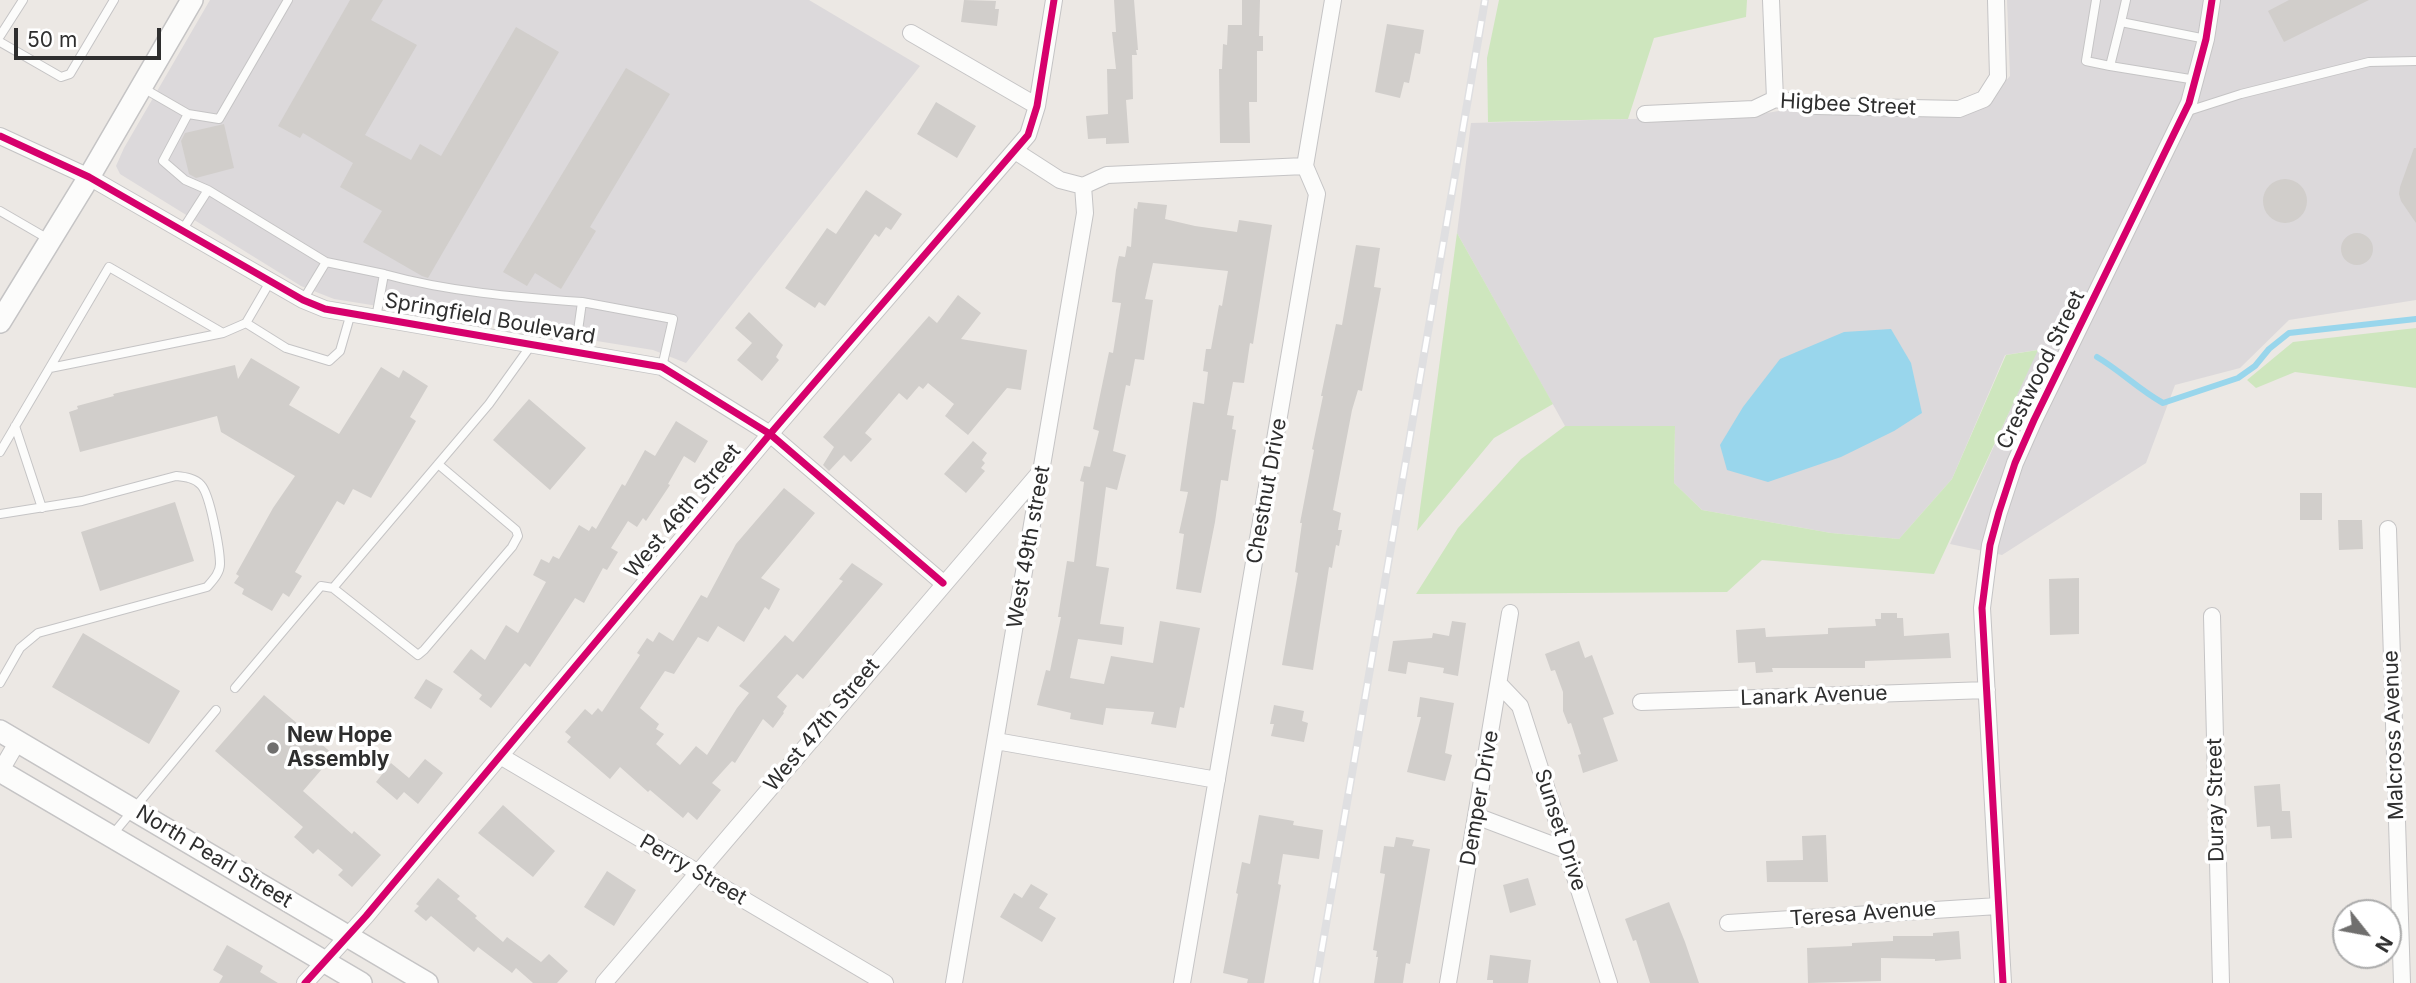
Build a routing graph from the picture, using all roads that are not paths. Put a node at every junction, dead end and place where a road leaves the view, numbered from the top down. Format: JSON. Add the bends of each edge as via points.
{"nodes":[{"id":1,"x":23,"y":0,"type":"edge"},
{"id":2,"x":114,"y":0,"type":"edge"},
{"id":3,"x":192,"y":0,"type":"edge"},
{"id":4,"x":288,"y":0,"type":"edge"},
{"id":5,"x":1054,"y":0,"type":"edge"},
{"id":6,"x":1333,"y":0,"type":"edge"},
{"id":7,"x":1771,"y":0,"type":"edge"},
{"id":8,"x":1996,"y":0,"type":"edge"},
{"id":9,"x":2096,"y":0,"type":"edge"},
{"id":10,"x":2126,"y":0,"type":"edge"},
{"id":11,"x":2211,"y":0,"type":"edge"},
{"id":12,"x":2122,"y":22,"type":"junction"},
{"id":13,"x":911,"y":33,"type":"dead end"},
{"id":14,"x":0,"y":36,"type":"edge"},
{"id":15,"x":2206,"y":39,"type":"junction"},
{"id":16,"x":0,"y":42,"type":"edge"},
{"id":17,"x":2416,"y":61,"type":"edge"},
{"id":18,"x":2110,"y":66,"type":"junction"},
{"id":19,"x":2196,"y":80,"type":"junction"},
{"id":20,"x":141,"y":87,"type":"junction"},
{"id":21,"x":1775,"y":99,"type":"junction"},
{"id":22,"x":1037,"y":106,"type":"junction"},
{"id":23,"x":2185,"y":112,"type":"junction"},
{"id":24,"x":188,"y":114,"type":"junction"},
{"id":25,"x":1645,"y":114,"type":"dead end"},
{"id":26,"x":0,"y":136,"type":"edge"},
{"id":27,"x":1015,"y":151,"type":"junction"},
{"id":28,"x":1305,"y":166,"type":"junction"},
{"id":29,"x":89,"y":177,"type":"junction"},
{"id":30,"x":1083,"y":186,"type":"junction"},
{"id":31,"x":208,"y":190,"type":"junction"},
{"id":32,"x":0,"y":211,"type":"edge"},
{"id":33,"x":183,"y":229,"type":"junction"},
{"id":34,"x":50,"y":240,"type":"junction"},
{"id":35,"x":326,"y":262,"type":"junction"},
{"id":36,"x":384,"y":274,"type":"junction"},
{"id":37,"x":271,"y":280,"type":"junction"},
{"id":38,"x":303,"y":300,"type":"junction"},
{"id":39,"x":582,"y":302,"type":"junction"},
{"id":40,"x":351,"y":313,"type":"junction"},
{"id":41,"x":376,"y":318,"type":"junction"},
{"id":42,"x":0,"y":322,"type":"edge"},
{"id":43,"x":246,"y":323,"type":"junction"},
{"id":44,"x":223,"y":333,"type":"junction"},
{"id":45,"x":532,"y":344,"type":"junction"},
{"id":46,"x":575,"y":352,"type":"junction"},
{"id":47,"x":662,"y":367,"type":"junction"},
{"id":48,"x":50,"y":368,"type":"junction"},
{"id":49,"x":15,"y":426,"type":"junction"},
{"id":50,"x":770,"y":435,"type":"junction"},
{"id":51,"x":0,"y":452,"type":"edge"},
{"id":52,"x":438,"y":464,"type":"junction"},
{"id":53,"x":1042,"y":469,"type":"junction"},
{"id":54,"x":42,"y":508,"type":"junction"},
{"id":55,"x":0,"y":514,"type":"edge"},
{"id":56,"x":2388,"y":529,"type":"dead end"},
{"id":57,"x":943,"y":583,"type":"junction"},
{"id":58,"x":333,"y":588,"type":"junction"},
{"id":59,"x":1510,"y":612,"type":"dead end"},
{"id":60,"x":2212,"y":616,"type":"dead end"},
{"id":61,"x":0,"y":683,"type":"edge"},
{"id":62,"x":1499,"y":684,"type":"junction"},
{"id":63,"x":235,"y":688,"type":"dead end"},
{"id":64,"x":1987,"y":690,"type":"junction"},
{"id":65,"x":1641,"y":702,"type":"dead end"},
{"id":66,"x":216,"y":710,"type":"dead end"},
{"id":67,"x":9,"y":736,"type":"edge"},
{"id":68,"x":996,"y":741,"type":"junction"},
{"id":69,"x":502,"y":757,"type":"junction"},
{"id":70,"x":0,"y":772,"type":"edge"},
{"id":71,"x":1217,"y":780,"type":"junction"},
{"id":72,"x":132,"y":808,"type":"junction"},
{"id":73,"x":1476,"y":816,"type":"junction"},
{"id":74,"x":111,"y":836,"type":"junction"},
{"id":75,"x":1566,"y":850,"type":"junction"},
{"id":76,"x":697,"y":873,"type":"junction"},
{"id":77,"x":1998,"y":906,"type":"junction"},
{"id":78,"x":1728,"y":923,"type":"dead end"},
{"id":79,"x":348,"y":936,"type":"junction"},
{"id":80,"x":324,"y":962,"type":"junction"},
{"id":81,"x":305,"y":983,"type":"edge"},
{"id":82,"x":361,"y":983,"type":"edge"},
{"id":83,"x":427,"y":983,"type":"edge"},
{"id":84,"x":604,"y":983,"type":"edge"},
{"id":85,"x":885,"y":983,"type":"edge"},
{"id":86,"x":954,"y":983,"type":"edge"},
{"id":87,"x":1182,"y":983,"type":"edge"},
{"id":88,"x":1448,"y":983,"type":"edge"},
{"id":89,"x":1609,"y":983,"type":"edge"},
{"id":90,"x":2003,"y":983,"type":"edge"},
{"id":91,"x":2221,"y":983,"type":"edge"},
{"id":92,"x":2402,"y":983,"type":"edge"}],
"edges":[{"from":1,"to":14,"type":"lane"},
{"from":2,"to":16,"type":"lane","via":[[70,74],[52,73]]},
{"from":3,"to":20,"type":"street"},
{"from":4,"to":24,"type":"lane","via":[[219,119]]},
{"from":5,"to":22,"type":"street","name":"West 46th Street"},
{"from":6,"to":28,"type":"street","name":"Chestnut Drive"},
{"from":7,"to":21,"type":"street"},
{"from":8,"to":21,"type":"street","name":"Higbee Street","via":[[1998,77],[1984,99],[1959,109],[1816,106]]},
{"from":9,"to":18,"type":"lane","via":[[2086,61]]},
{"from":10,"to":12,"type":"lane"},
{"from":11,"to":15,"type":"street","name":"Crestwood Street"},
{"from":12,"to":15,"type":"lane"},
{"from":12,"to":18,"type":"lane"},
{"from":13,"to":22,"type":"street"},
{"from":15,"to":19,"type":"street","name":"Crestwood Street"},
{"from":17,"to":23,"type":"lane","via":[[2369,62]]},
{"from":18,"to":19,"type":"lane"},
{"from":19,"to":23,"type":"street","name":"Crestwood Street"},
{"from":20,"to":24,"type":"lane"},
{"from":20,"to":29,"type":"street"},
{"from":21,"to":25,"type":"street","name":"Higbee Street","via":[[1754,110]]},
{"from":22,"to":27,"type":"street","name":"West 46th Street","via":[[1028,135]]},
{"from":23,"to":64,"type":"street","name":"Crestwood Street","via":[[2011,475],[1990,545],[1982,608]]},
{"from":24,"to":31,"type":"lane","via":[[163,161],[185,180]]},
{"from":26,"to":29,"type":"street","name":"Springfield Boulevard"},
{"from":27,"to":30,"type":"street","via":[[1060,180]]},
{"from":27,"to":50,"type":"street","name":"West 46th Street"},
{"from":28,"to":30,"type":"street","via":[[1107,175]]},
{"from":28,"to":71,"type":"street","name":"Chestnut Drive","via":[[1317,194]]},
{"from":29,"to":33,"type":"street","name":"Springfield Boulevard"},
{"from":29,"to":34,"type":"street"},
{"from":30,"to":53,"type":"street","name":"West 49th street","via":[[1085,213]]},
{"from":31,"to":33,"type":"lane"},
{"from":31,"to":35,"type":"lane"},
{"from":32,"to":34,"type":"lane"},
{"from":33,"to":37,"type":"street","name":"Springfield Boulevard"},
{"from":34,"to":42,"type":"street"},
{"from":35,"to":36,"type":"lane"},
{"from":35,"to":38,"type":"lane"},
{"from":36,"to":39,"type":"lane","via":[[428,286]]},
{"from":36,"to":41,"type":"lane"},
{"from":37,"to":38,"type":"street","name":"Springfield Boulevard"},
{"from":37,"to":43,"type":"lane"},
{"from":38,"to":40,"type":"street","name":"Springfield Boulevard"},
{"from":39,"to":46,"type":"lane"},
{"from":39,"to":47,"type":"lane","via":[[673,319]]},
{"from":40,"to":41,"type":"street","name":"Springfield Boulevard"},
{"from":40,"to":43,"type":"lane","via":[[340,351],[329,360],[286,348]]},
{"from":41,"to":45,"type":"street","name":"Springfield Boulevard"},
{"from":43,"to":44,"type":"lane"},
{"from":44,"to":48,"type":"lane"},
{"from":44,"to":48,"type":"lane","via":[[109,267]]},
{"from":45,"to":46,"type":"street","name":"Springfield Boulevard"},
{"from":45,"to":52,"type":"lane"},
{"from":46,"to":47,"type":"street","name":"Springfield Boulevard"},
{"from":47,"to":50,"type":"street","name":"Springfield Boulevard"},
{"from":48,"to":49,"type":"lane"},
{"from":49,"to":51,"type":"lane"},
{"from":49,"to":54,"type":"lane"},
{"from":50,"to":57,"type":"street","name":"Springfield Boulevard"},
{"from":50,"to":69,"type":"street","name":"West 46th Street"},
{"from":52,"to":58,"type":"lane"},
{"from":52,"to":58,"type":"lane","via":[[516,530],[512,547],[418,655]]},
{"from":53,"to":57,"type":"street","name":"West 47th Street"},
{"from":53,"to":68,"type":"street","name":"West 49th street"},
{"from":54,"to":55,"type":"lane"},
{"from":54,"to":61,"type":"lane","via":[[176,476],[190,478],[208,495],[220,566],[207,587],[38,633],[20,648]]},
{"from":56,"to":92,"type":"street","name":"Malcross Avenue"},
{"from":57,"to":76,"type":"street","name":"West 47th Street"},
{"from":58,"to":63,"type":"lane","via":[[321,586]]},
{"from":59,"to":62,"type":"street","name":"Demper Drive"},
{"from":60,"to":91,"type":"street","name":"Duray Street"},
{"from":62,"to":73,"type":"street","name":"Demper Drive"},
{"from":62,"to":75,"type":"street","name":"Sunset Drive","via":[[1520,706]]},
{"from":64,"to":65,"type":"street","name":"Lanark Avenue"},
{"from":64,"to":77,"type":"street","name":"Crestwood Street"},
{"from":66,"to":72,"type":"lane"},
{"from":67,"to":70,"type":"street"},
{"from":67,"to":72,"type":"street","name":"North Pearl Street"},
{"from":68,"to":71,"type":"street"},
{"from":68,"to":86,"type":"street","name":"West 49th street"},
{"from":69,"to":76,"type":"street","name":"Perry Street"},
{"from":69,"to":79,"type":"street","name":"West 46th Street"},
{"from":70,"to":74,"type":"street","name":"North Pearl Street"},
{"from":71,"to":87,"type":"street","name":"Chestnut Drive"},
{"from":72,"to":74,"type":"lane"},
{"from":72,"to":79,"type":"street","name":"North Pearl Street"},
{"from":73,"to":75,"type":"street"},
{"from":73,"to":88,"type":"street","name":"Demper Drive"},
{"from":74,"to":80,"type":"street","name":"North Pearl Street"},
{"from":75,"to":89,"type":"street","name":"Sunset Drive"},
{"from":76,"to":84,"type":"street","name":"West 47th Street"},
{"from":76,"to":85,"type":"street","name":"Perry Street"},
{"from":77,"to":78,"type":"street","name":"Teresa Avenue"},
{"from":77,"to":90,"type":"street","name":"Crestwood Street"},
{"from":79,"to":80,"type":"street","name":"West 46th Street"},
{"from":79,"to":83,"type":"street","name":"North Pearl Street"},
{"from":80,"to":81,"type":"street","name":"West 46th Street"},
{"from":80,"to":82,"type":"street","name":"North Pearl Street"}]}
